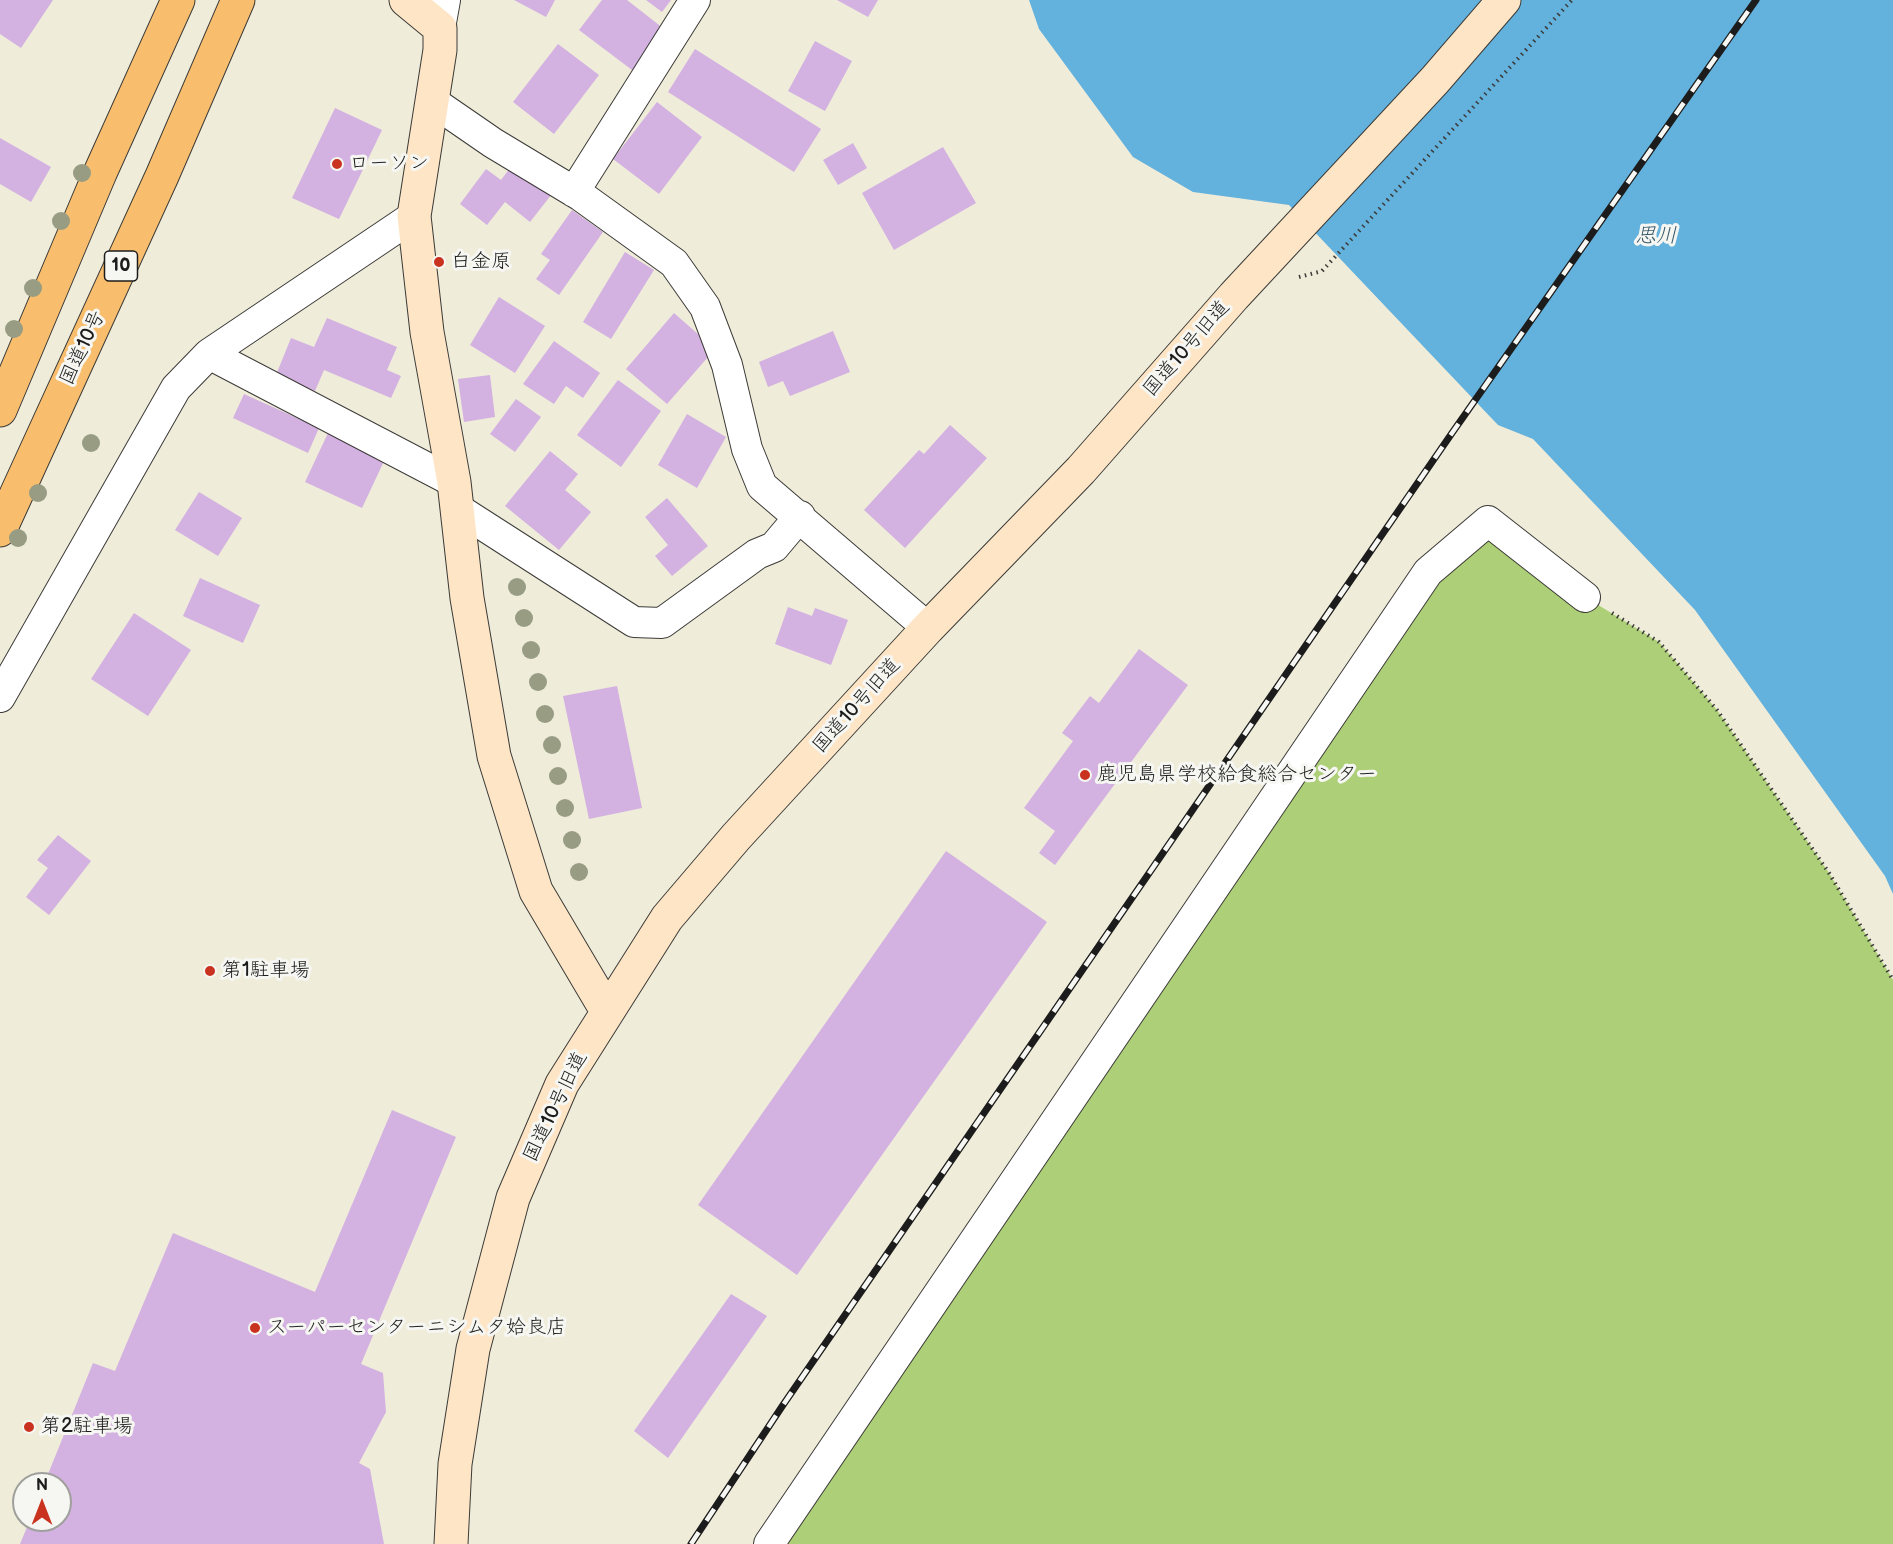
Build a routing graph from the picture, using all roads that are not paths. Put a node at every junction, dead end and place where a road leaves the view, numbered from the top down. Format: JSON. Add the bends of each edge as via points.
{"nodes":[{"id":1,"x":178,"y":0,"type":"edge"},
{"id":2,"x":238,"y":0,"type":"edge"},
{"id":3,"x":406,"y":0,"type":"edge"},
{"id":4,"x":695,"y":0,"type":"edge"},
{"id":5,"x":1504,"y":0,"type":"edge"},
{"id":6,"x":442,"y":14,"type":"edge"},
{"id":7,"x":432,"y":101,"type":"junction"},
{"id":8,"x":574,"y":192,"type":"junction"},
{"id":9,"x":414,"y":216,"type":"junction"},
{"id":10,"x":210,"y":354,"type":"junction"},
{"id":11,"x":0,"y":410,"type":"edge"},
{"id":12,"x":456,"y":496,"type":"junction"},
{"id":13,"x":800,"y":516,"type":"junction"},
{"id":14,"x":0,"y":530,"type":"edge"},
{"id":15,"x":1585,"y":597,"type":"road end"},
{"id":16,"x":928,"y":628,"type":"junction"},
{"id":17,"x":0,"y":697,"type":"edge"},
{"id":18,"x":607,"y":1011,"type":"junction"},
{"id":19,"x":451,"y":1544,"type":"edge"},
{"id":20,"x":769,"y":1544,"type":"edge"}],
"edges":[{"from":1,"to":11,"type":"highway"},
{"from":2,"to":14,"type":"highway","name":"国道10号","number":"10"},
{"from":3,"to":6,"type":"street"},
{"from":4,"to":8,"type":"street"},
{"from":5,"to":16,"type":"street","name":"国道10号旧道","via":[[1081,470]]},
{"from":6,"to":7,"type":"street"},
{"from":7,"to":8,"type":"street"},
{"from":7,"to":9,"type":"street"},
{"from":8,"to":13,"type":"street","via":[[674,263],[705,307],[728,365],[747,449],[762,486]]},
{"from":9,"to":10,"type":"street"},
{"from":9,"to":12,"type":"street","via":[[427,333]]},
{"from":10,"to":12,"type":"street"},
{"from":10,"to":17,"type":"street","via":[[176,388]]},
{"from":12,"to":13,"type":"street","via":[[634,622],[662,623],[757,554],[774,547]]},
{"from":12,"to":18,"type":"street","via":[[467,598],[494,756],[536,891]]},
{"from":13,"to":16,"type":"street"},
{"from":15,"to":20,"type":"street","via":[[1488,521],[1428,572]]},
{"from":16,"to":18,"type":"street","name":"国道10号旧道","via":[[667,918]]},
{"from":18,"to":19,"type":"street","name":"国道10号旧道","via":[[562,1084],[513,1198],[473,1349],[455,1464]]}]}
